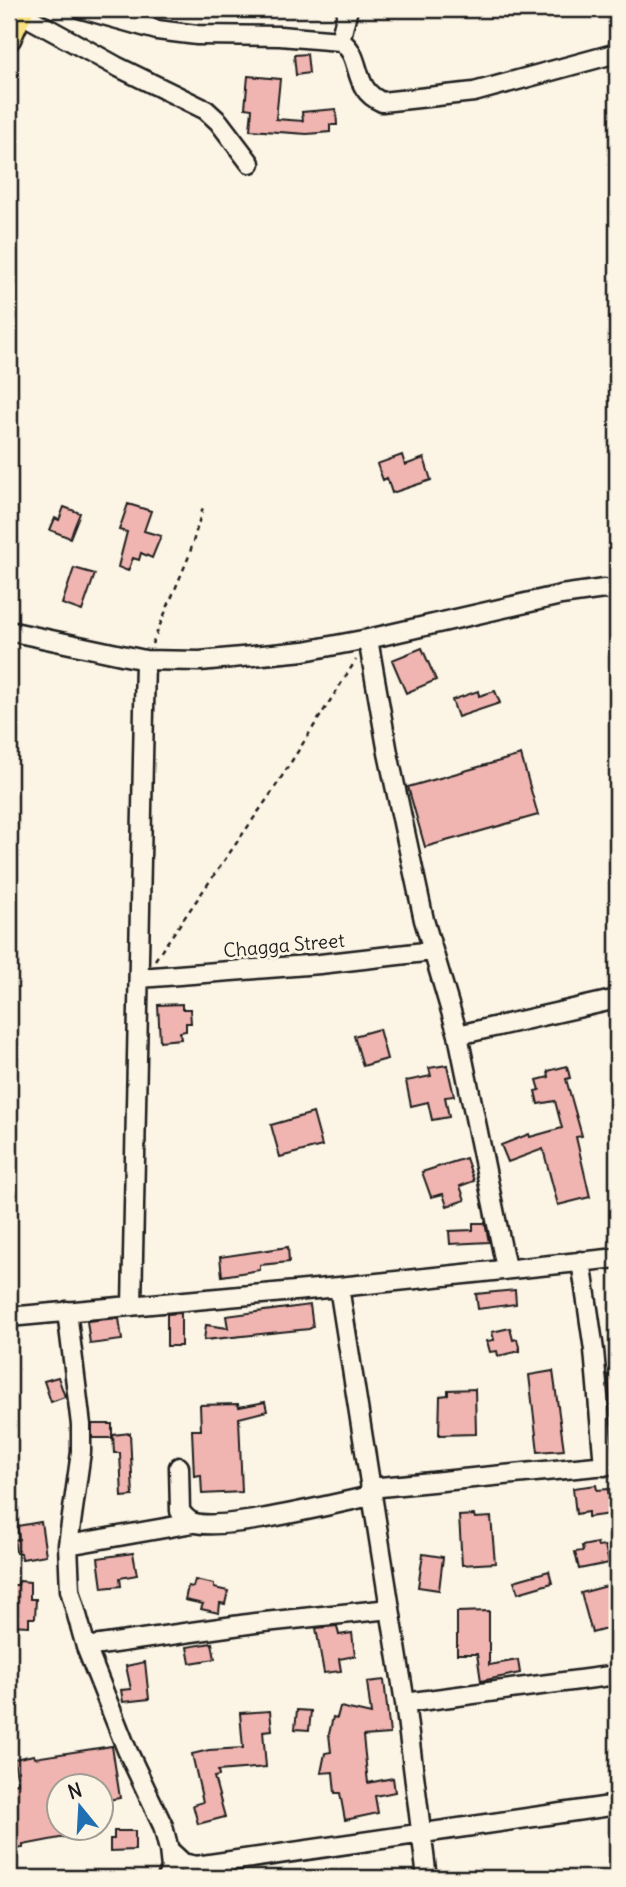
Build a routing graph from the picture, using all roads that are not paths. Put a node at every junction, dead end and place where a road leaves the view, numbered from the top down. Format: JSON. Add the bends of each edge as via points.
{"nodes":[{"id":1,"x":82,"y":9,"type":"edge"},
{"id":2,"x":348,"y":9,"type":"edge"},
{"id":3,"x":21,"y":11,"type":"edge"},
{"id":4,"x":9,"y":38,"type":"edge"},
{"id":5,"x":340,"y":41,"type":"junction"},
{"id":6,"x":617,"y":53,"type":"edge"},
{"id":7,"x":250,"y":163,"type":"dead end"},
{"id":8,"x":617,"y":591,"type":"edge"},
{"id":9,"x":9,"y":631,"type":"edge"},
{"id":10,"x":368,"y":639,"type":"junction"},
{"id":11,"x":145,"y":660,"type":"junction"},
{"id":12,"x":433,"y":951,"type":"junction"},
{"id":13,"x":139,"y":978,"type":"junction"},
{"id":14,"x":617,"y":999,"type":"edge"},
{"id":15,"x":458,"y":1035,"type":"junction"},
{"id":16,"x":617,"y":1258,"type":"edge"},
{"id":17,"x":581,"y":1261,"type":"junction"},
{"id":18,"x":506,"y":1268,"type":"junction"},
{"id":19,"x":339,"y":1287,"type":"junction"},
{"id":20,"x":132,"y":1306,"type":"junction"},
{"id":21,"x":67,"y":1311,"type":"junction"},
{"id":22,"x":9,"y":1317,"type":"edge"},
{"id":23,"x":610,"y":1465,"type":"edge"},
{"id":24,"x":180,"y":1467,"type":"dead end"},
{"id":25,"x":370,"y":1492,"type":"junction"},
{"id":26,"x":193,"y":1523,"type":"junction"},
{"id":27,"x":68,"y":1545,"type":"junction"},
{"id":28,"x":390,"y":1609,"type":"junction"},
{"id":29,"x":86,"y":1647,"type":"junction"},
{"id":30,"x":617,"y":1675,"type":"edge"},
{"id":31,"x":405,"y":1703,"type":"junction"},
{"id":32,"x":617,"y":1805,"type":"edge"},
{"id":33,"x":421,"y":1833,"type":"junction"},
{"id":34,"x":169,"y":1850,"type":"junction"},
{"id":35,"x":167,"y":1878,"type":"edge"},
{"id":36,"x":426,"y":1878,"type":"edge"}],
"edges":[{"from":1,"to":5,"type":"street","via":[[157,30],[197,35]]},
{"from":2,"to":5,"type":"street"},
{"from":3,"to":4,"type":"main road"},
{"from":3,"to":7,"type":"street","via":[[116,66],[206,110]]},
{"from":5,"to":6,"type":"street","via":[[348,46],[364,89],[382,102],[474,92]]},
{"from":8,"to":10,"type":"street","via":[[561,596]]},
{"from":9,"to":11,"type":"street"},
{"from":10,"to":11,"type":"street","via":[[247,657]]},
{"from":10,"to":12,"type":"street"},
{"from":11,"to":13,"type":"street"},
{"from":12,"to":13,"type":"street","name":"Chagga Street"},
{"from":12,"to":15,"type":"street"},
{"from":13,"to":20,"type":"street"},
{"from":14,"to":15,"type":"street"},
{"from":15,"to":18,"type":"street"},
{"from":16,"to":17,"type":"street"},
{"from":17,"to":18,"type":"street"},
{"from":17,"to":23,"type":"street"},
{"from":18,"to":19,"type":"street"},
{"from":19,"to":20,"type":"street"},
{"from":19,"to":25,"type":"street"},
{"from":20,"to":21,"type":"street"},
{"from":21,"to":22,"type":"street"},
{"from":21,"to":27,"type":"street","via":[[81,1425]]},
{"from":23,"to":25,"type":"street"},
{"from":24,"to":26,"type":"street","via":[[180,1511]]},
{"from":25,"to":26,"type":"street","via":[[253,1520]]},
{"from":25,"to":28,"type":"street"},
{"from":26,"to":27,"type":"street"},
{"from":27,"to":29,"type":"street","via":[[70,1590]]},
{"from":28,"to":29,"type":"street"},
{"from":28,"to":31,"type":"street"},
{"from":29,"to":34,"type":"street","via":[[163,1826]]},
{"from":30,"to":31,"type":"street"},
{"from":31,"to":33,"type":"street"},
{"from":32,"to":33,"type":"street"},
{"from":33,"to":34,"type":"street","via":[[196,1867],[183,1863]]},
{"from":33,"to":36,"type":"street"},
{"from":34,"to":35,"type":"street"}]}
